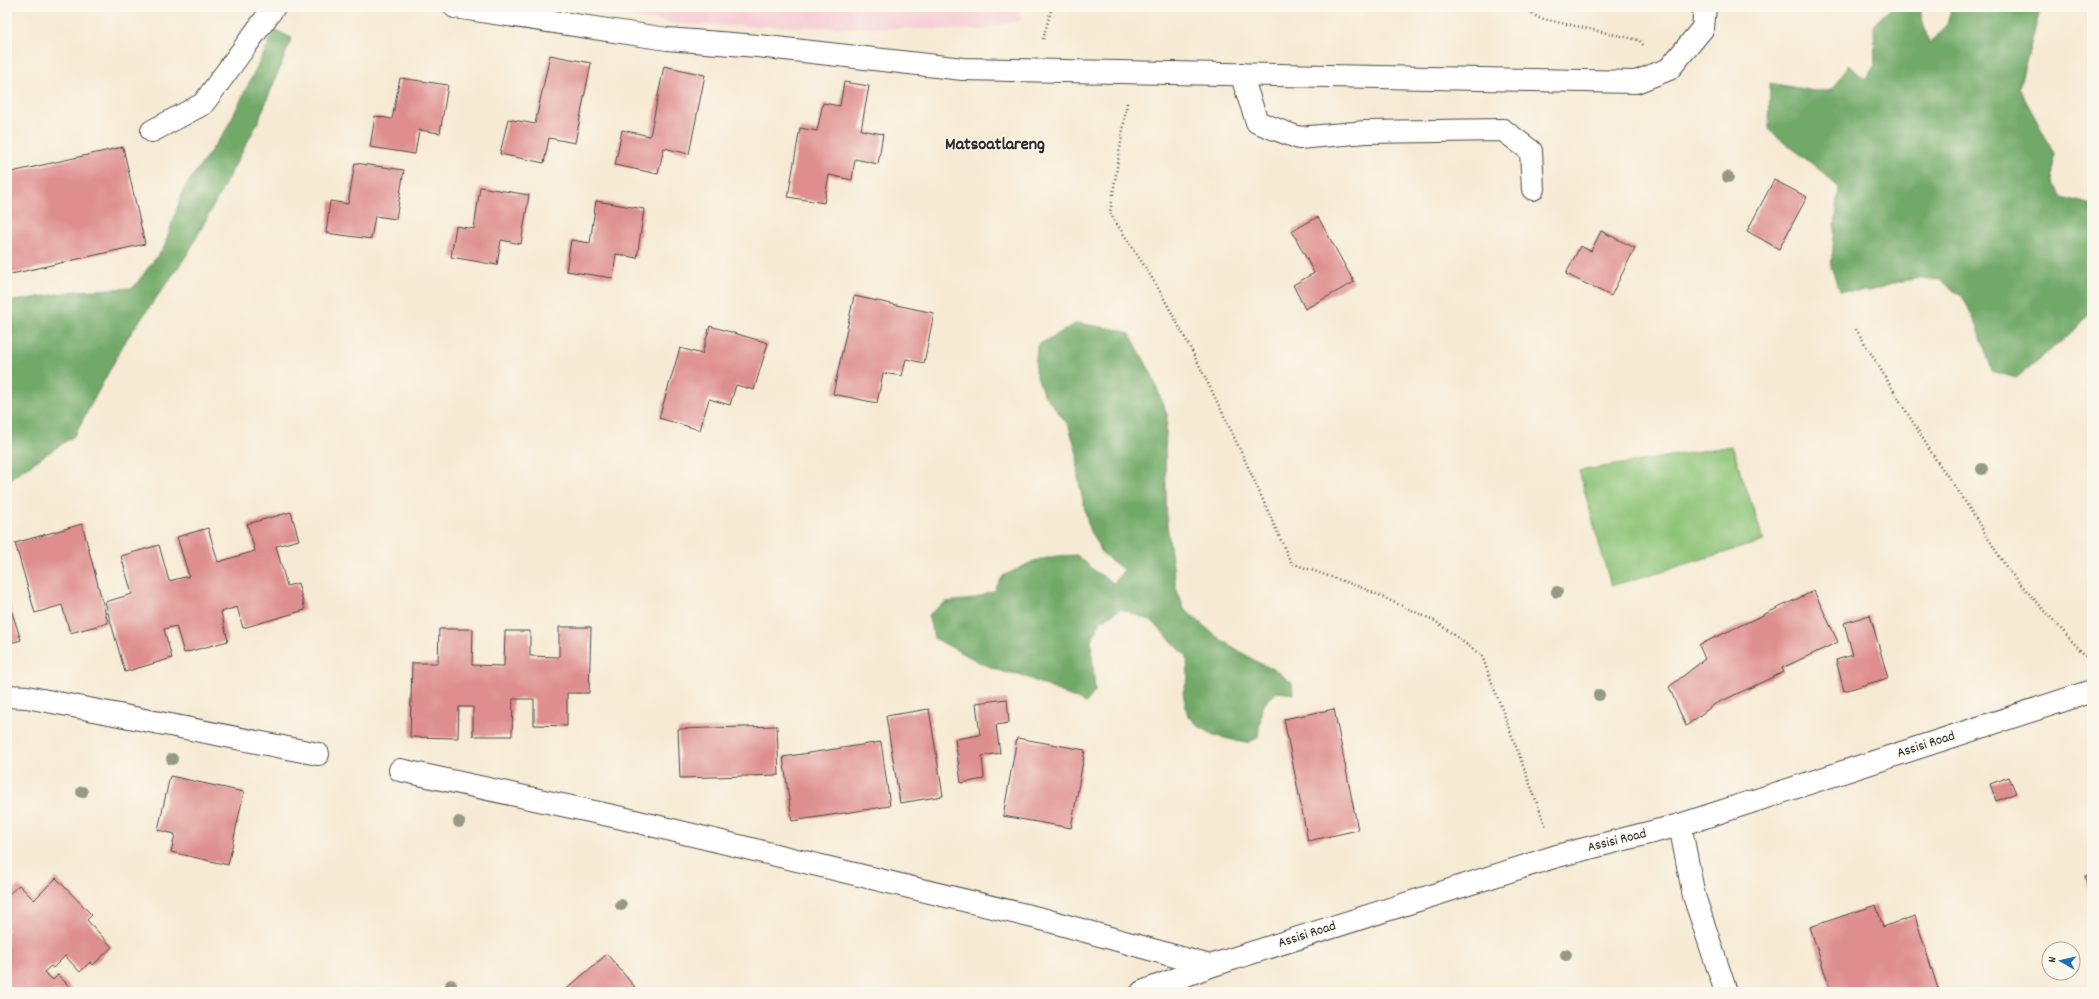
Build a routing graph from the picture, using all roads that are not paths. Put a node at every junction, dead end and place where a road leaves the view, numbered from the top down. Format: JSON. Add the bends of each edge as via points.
{"nodes":[{"id":1,"x":274,"y":7,"type":"edge"},
{"id":2,"x":455,"y":7,"type":"edge"},
{"id":3,"x":1705,"y":7,"type":"edge"},
{"id":4,"x":1241,"y":74,"type":"junction"},
{"id":5,"x":152,"y":130,"type":"dead end"},
{"id":6,"x":1533,"y":189,"type":"dead end"},
{"id":7,"x":2092,"y":691,"type":"edge"},
{"id":8,"x":7,"y":696,"type":"edge"},
{"id":9,"x":318,"y":754,"type":"dead end"},
{"id":10,"x":400,"y":770,"type":"dead end"},
{"id":11,"x":1680,"y":825,"type":"junction"},
{"id":12,"x":1210,"y":966,"type":"junction"},
{"id":13,"x":1142,"y":992,"type":"edge"},
{"id":14,"x":1726,"y":992,"type":"edge"}],
"edges":[{"from":1,"to":5,"type":"street","via":[[203,104]]},
{"from":2,"to":4,"type":"street","via":[[667,39],[758,46],[963,69]]},
{"from":3,"to":4,"type":"street","via":[[1703,28],[1669,69],[1636,82]]},
{"from":4,"to":6,"type":"street","via":[[1257,122],[1299,138],[1366,132],[1503,130],[1531,151]]},
{"from":7,"to":11,"type":"street","name":"Assisi Road"},
{"from":8,"to":9,"type":"street","via":[[27,697]]},
{"from":10,"to":12,"type":"street","via":[[622,818],[1046,920]]},
{"from":11,"to":12,"type":"street","name":"Assisi Road","via":[[1557,856]]},
{"from":11,"to":14,"type":"street","via":[[1694,896]]},
{"from":12,"to":13,"type":"street","name":"Assisi Road"}]}
